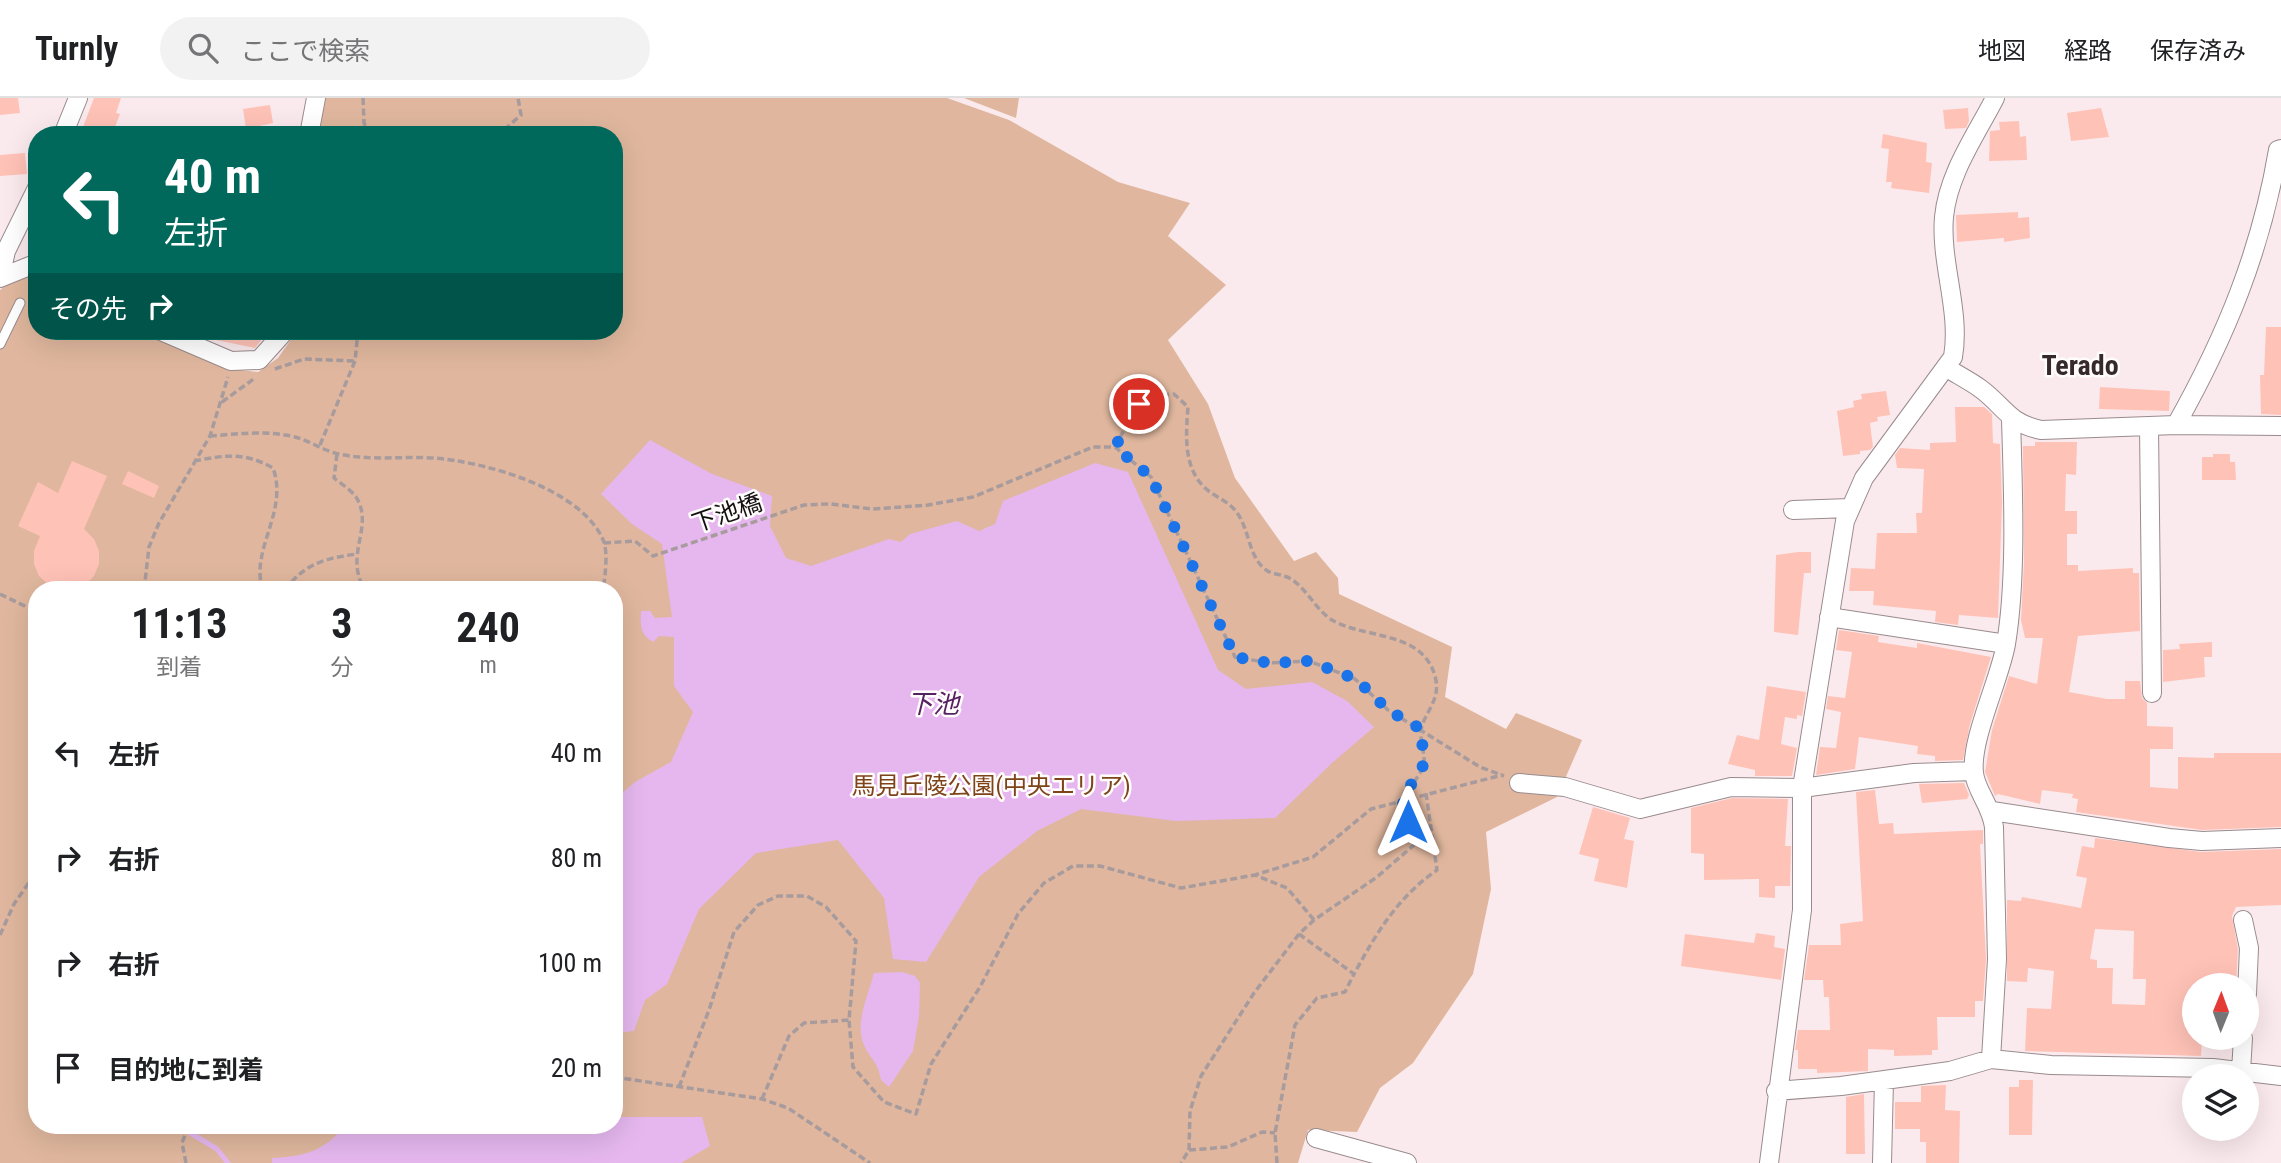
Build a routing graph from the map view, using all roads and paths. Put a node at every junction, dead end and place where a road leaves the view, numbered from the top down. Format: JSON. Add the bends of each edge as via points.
{"nodes":[{"id":1,"x":78,"y":98,"type":"edge"},
{"id":2,"x":316,"y":98,"type":"edge"},
{"id":3,"x":363,"y":98,"type":"edge"},
{"id":4,"x":518,"y":98,"type":"edge"},
{"id":5,"x":1995,"y":98,"type":"edge"},
{"id":6,"x":67,"y":126,"type":"edge"},
{"id":7,"x":311,"y":126,"type":"edge"},
{"id":8,"x":366,"y":126,"type":"edge"},
{"id":9,"x":508,"y":126,"type":"edge"},
{"id":10,"x":2281,"y":149,"type":"edge"},
{"id":11,"x":28,"y":206,"type":"edge"},
{"id":12,"x":28,"y":267,"type":"edge"},
{"id":13,"x":0,"y":278,"type":"edge"},
{"id":14,"x":20,"y":303,"type":"dead end"},
{"id":15,"x":182,"y":340,"type":"edge"},
{"id":16,"x":277,"y":340,"type":"edge"},
{"id":17,"x":357,"y":340,"type":"edge"},
{"id":18,"x":0,"y":344,"type":"edge"},
{"id":19,"x":231,"y":361,"type":"junction"},
{"id":20,"x":355,"y":361,"type":"junction"},
{"id":21,"x":1947,"y":368,"type":"junction"},
{"id":22,"x":273,"y":370,"type":"dead end"},
{"id":23,"x":264,"y":374,"type":"dead end"},
{"id":24,"x":222,"y":402,"type":"junction"},
{"id":25,"x":2011,"y":419,"type":"junction"},
{"id":26,"x":2176,"y":425,"type":"junction"},
{"id":27,"x":2149,"y":426,"type":"junction"},
{"id":28,"x":2281,"y":426,"type":"edge"},
{"id":29,"x":210,"y":436,"type":"junction"},
{"id":30,"x":320,"y":445,"type":"junction"},
{"id":31,"x":1115,"y":447,"type":"junction"},
{"id":32,"x":337,"y":454,"type":"junction"},
{"id":33,"x":194,"y":461,"type":"junction"},
{"id":34,"x":1850,"y":508,"type":"junction"},
{"id":35,"x":1793,"y":510,"type":"dead end"},
{"id":36,"x":604,"y":543,"type":"junction"},
{"id":37,"x":357,"y":554,"type":"junction"},
{"id":38,"x":145,"y":581,"type":"edge"},
{"id":39,"x":260,"y":581,"type":"edge"},
{"id":40,"x":294,"y":581,"type":"edge"},
{"id":41,"x":359,"y":581,"type":"edge"},
{"id":42,"x":603,"y":581,"type":"edge"},
{"id":43,"x":0,"y":594,"type":"edge"},
{"id":44,"x":28,"y":608,"type":"edge"},
{"id":45,"x":1829,"y":617,"type":"junction"},
{"id":46,"x":2006,"y":644,"type":"junction"},
{"id":47,"x":2152,"y":693,"type":"dead end"},
{"id":48,"x":1421,"y":729,"type":"junction"},
{"id":49,"x":1973,"y":771,"type":"junction"},
{"id":50,"x":1511,"y":779,"type":"junction"},
{"id":51,"x":1802,"y":788,"type":"junction"},
{"id":52,"x":1426,"y":793,"type":"junction"},
{"id":53,"x":1402,"y":799,"type":"junction"},
{"id":54,"x":1992,"y":811,"type":"junction"},
{"id":55,"x":2281,"y":838,"type":"edge"},
{"id":56,"x":1255,"y":875,"type":"junction"},
{"id":57,"x":28,"y":884,"type":"edge"},
{"id":58,"x":1314,"y":920,"type":"junction"},
{"id":59,"x":2243,"y":920,"type":"dead end"},
{"id":60,"x":1299,"y":934,"type":"junction"},
{"id":61,"x":0,"y":935,"type":"edge"},
{"id":62,"x":2248,"y":973,"type":"edge"},
{"id":63,"x":1354,"y":974,"type":"junction"},
{"id":64,"x":849,"y":1020,"type":"junction"},
{"id":65,"x":1991,"y":1059,"type":"junction"},
{"id":66,"x":2182,"y":1066,"type":"edge"},
{"id":67,"x":2259,"y":1073,"type":"edge"},
{"id":68,"x":2281,"y":1076,"type":"edge"},
{"id":69,"x":623,"y":1078,"type":"edge"},
{"id":70,"x":1884,"y":1080,"type":"junction"},
{"id":71,"x":680,"y":1087,"type":"junction"},
{"id":72,"x":1776,"y":1091,"type":"junction"},
{"id":73,"x":762,"y":1099,"type":"junction"},
{"id":74,"x":1275,"y":1133,"type":"junction"},
{"id":75,"x":186,"y":1134,"type":"edge"},
{"id":76,"x":1316,"y":1138,"type":"dead end"},
{"id":77,"x":1189,"y":1150,"type":"junction"},
{"id":78,"x":186,"y":1163,"type":"edge"},
{"id":79,"x":870,"y":1163,"type":"edge"},
{"id":80,"x":1181,"y":1163,"type":"edge"},
{"id":81,"x":1277,"y":1163,"type":"edge"},
{"id":82,"x":1407,"y":1163,"type":"edge"},
{"id":83,"x":1769,"y":1163,"type":"edge"},
{"id":84,"x":1882,"y":1163,"type":"edge"}],
"edges":[{"from":1,"to":6,"type":"street"},
{"from":2,"to":7,"type":"street"},
{"from":3,"to":8,"type":"path"},
{"from":4,"to":9,"type":"path","via":[[521,115]]},
{"from":5,"to":21,"type":"street","via":[[1955,175],[1944,218],[1955,333]]},
{"from":10,"to":26,"type":"street","via":[[2260,238],[2225,333]]},
{"from":11,"to":13,"type":"street","via":[[6,251]]},
{"from":12,"to":13,"type":"street"},
{"from":14,"to":18,"type":"lane"},
{"from":15,"to":19,"type":"street"},
{"from":16,"to":19,"type":"street","via":[[259,360]]},
{"from":17,"to":20,"type":"path"},
{"from":19,"to":24,"type":"path"},
{"from":20,"to":22,"type":"path","via":[[304,359]]},
{"from":20,"to":30,"type":"path"},
{"from":21,"to":25,"type":"street","via":[[1982,390]]},
{"from":21,"to":34,"type":"street","via":[[1864,478]]},
{"from":23,"to":24,"type":"path"},
{"from":24,"to":29,"type":"path"},
{"from":25,"to":27,"type":"street","via":[[2040,430]]},
{"from":25,"to":46,"type":"street"},
{"from":26,"to":27,"type":"street"},
{"from":26,"to":28,"type":"street"},
{"from":27,"to":47,"type":"street"},
{"from":29,"to":30,"type":"path","via":[[290,436]]},
{"from":29,"to":33,"type":"path"},
{"from":30,"to":32,"type":"path"},
{"from":31,"to":36,"type":"path","name":"下池橋","via":[[1093,447],[973,497],[872,509],[804,505],[653,556],[635,541]]},
{"from":31,"to":48,"type":"path","via":[[1151,477],[1235,657],[1321,665],[1356,679],[1388,710]]},
{"from":31,"to":48,"type":"path","via":[[1139,404],[1158,394],[1174,394],[1188,407],[1189,461],[1205,488],[1236,511],[1255,557],[1266,570],[1290,578],[1329,618],[1409,645],[1427,660],[1435,676],[1436,694]]},
{"from":32,"to":36,"type":"path","via":[[435,458],[532,482],[579,508]]},
{"from":32,"to":37,"type":"path","via":[[334,478],[356,496],[361,515]]},
{"from":33,"to":38,"type":"path","via":[[149,547]]},
{"from":33,"to":39,"type":"path","via":[[228,454],[254,457],[273,468],[278,481],[276,512]]},
{"from":34,"to":35,"type":"street"},
{"from":34,"to":45,"type":"street"},
{"from":36,"to":42,"type":"path"},
{"from":37,"to":40,"type":"path","via":[[323,559],[309,565]]},
{"from":37,"to":41,"type":"path"},
{"from":43,"to":44,"type":"path"},
{"from":45,"to":46,"type":"street"},
{"from":45,"to":51,"type":"street"},
{"from":46,"to":49,"type":"street"},
{"from":48,"to":50,"type":"path","via":[[1480,766]]},
{"from":48,"to":53,"type":"path","via":[[1424,764]]},
{"from":49,"to":51,"type":"street","via":[[1914,773]]},
{"from":49,"to":54,"type":"street"},
{"from":50,"to":51,"type":"street","via":[[1565,787],[1640,809],[1731,787]]},
{"from":50,"to":52,"type":"path"},
{"from":51,"to":72,"type":"street","via":[[1802,909]]},
{"from":52,"to":53,"type":"path"},
{"from":52,"to":63,"type":"path","via":[[1437,870],[1418,883],[1383,921]]},
{"from":53,"to":56,"type":"path","via":[[1371,809],[1313,857]]},
{"from":53,"to":58,"type":"path","via":[[1414,845]]},
{"from":54,"to":55,"type":"street","via":[[2169,838]]},
{"from":54,"to":65,"type":"street","via":[[1997,958]]},
{"from":56,"to":58,"type":"path","via":[[1287,888]]},
{"from":56,"to":64,"type":"path","via":[[1181,888],[1100,866],[1073,866],[1044,883],[1018,914],[980,987],[931,1064],[916,1114],[884,1102],[853,1067]]},
{"from":57,"to":61,"type":"path"},
{"from":58,"to":60,"type":"path"},
{"from":59,"to":62,"type":"street"},
{"from":60,"to":63,"type":"path"},
{"from":60,"to":77,"type":"path","via":[[1254,993],[1201,1076],[1190,1111]]},
{"from":63,"to":74,"type":"path","via":[[1345,992],[1317,998],[1296,1026]]},
{"from":64,"to":71,"type":"path","via":[[856,941],[826,907],[807,895],[778,897],[758,905],[734,932]]},
{"from":64,"to":73,"type":"path","via":[[804,1023],[789,1036]]},
{"from":65,"to":66,"type":"street","via":[[2051,1065]]},
{"from":65,"to":70,"type":"street","via":[[1950,1071]]},
{"from":67,"to":68,"type":"street"},
{"from":69,"to":71,"type":"path"},
{"from":70,"to":72,"type":"street"},
{"from":70,"to":84,"type":"street"},
{"from":71,"to":73,"type":"path"},
{"from":72,"to":83,"type":"street"},
{"from":73,"to":79,"type":"path","via":[[788,1108]]},
{"from":74,"to":77,"type":"path","via":[[1262,1132],[1228,1147]]},
{"from":74,"to":81,"type":"path"},
{"from":75,"to":78,"type":"path","via":[[182,1143]]},
{"from":76,"to":82,"type":"street"},
{"from":77,"to":80,"type":"path"}]}
